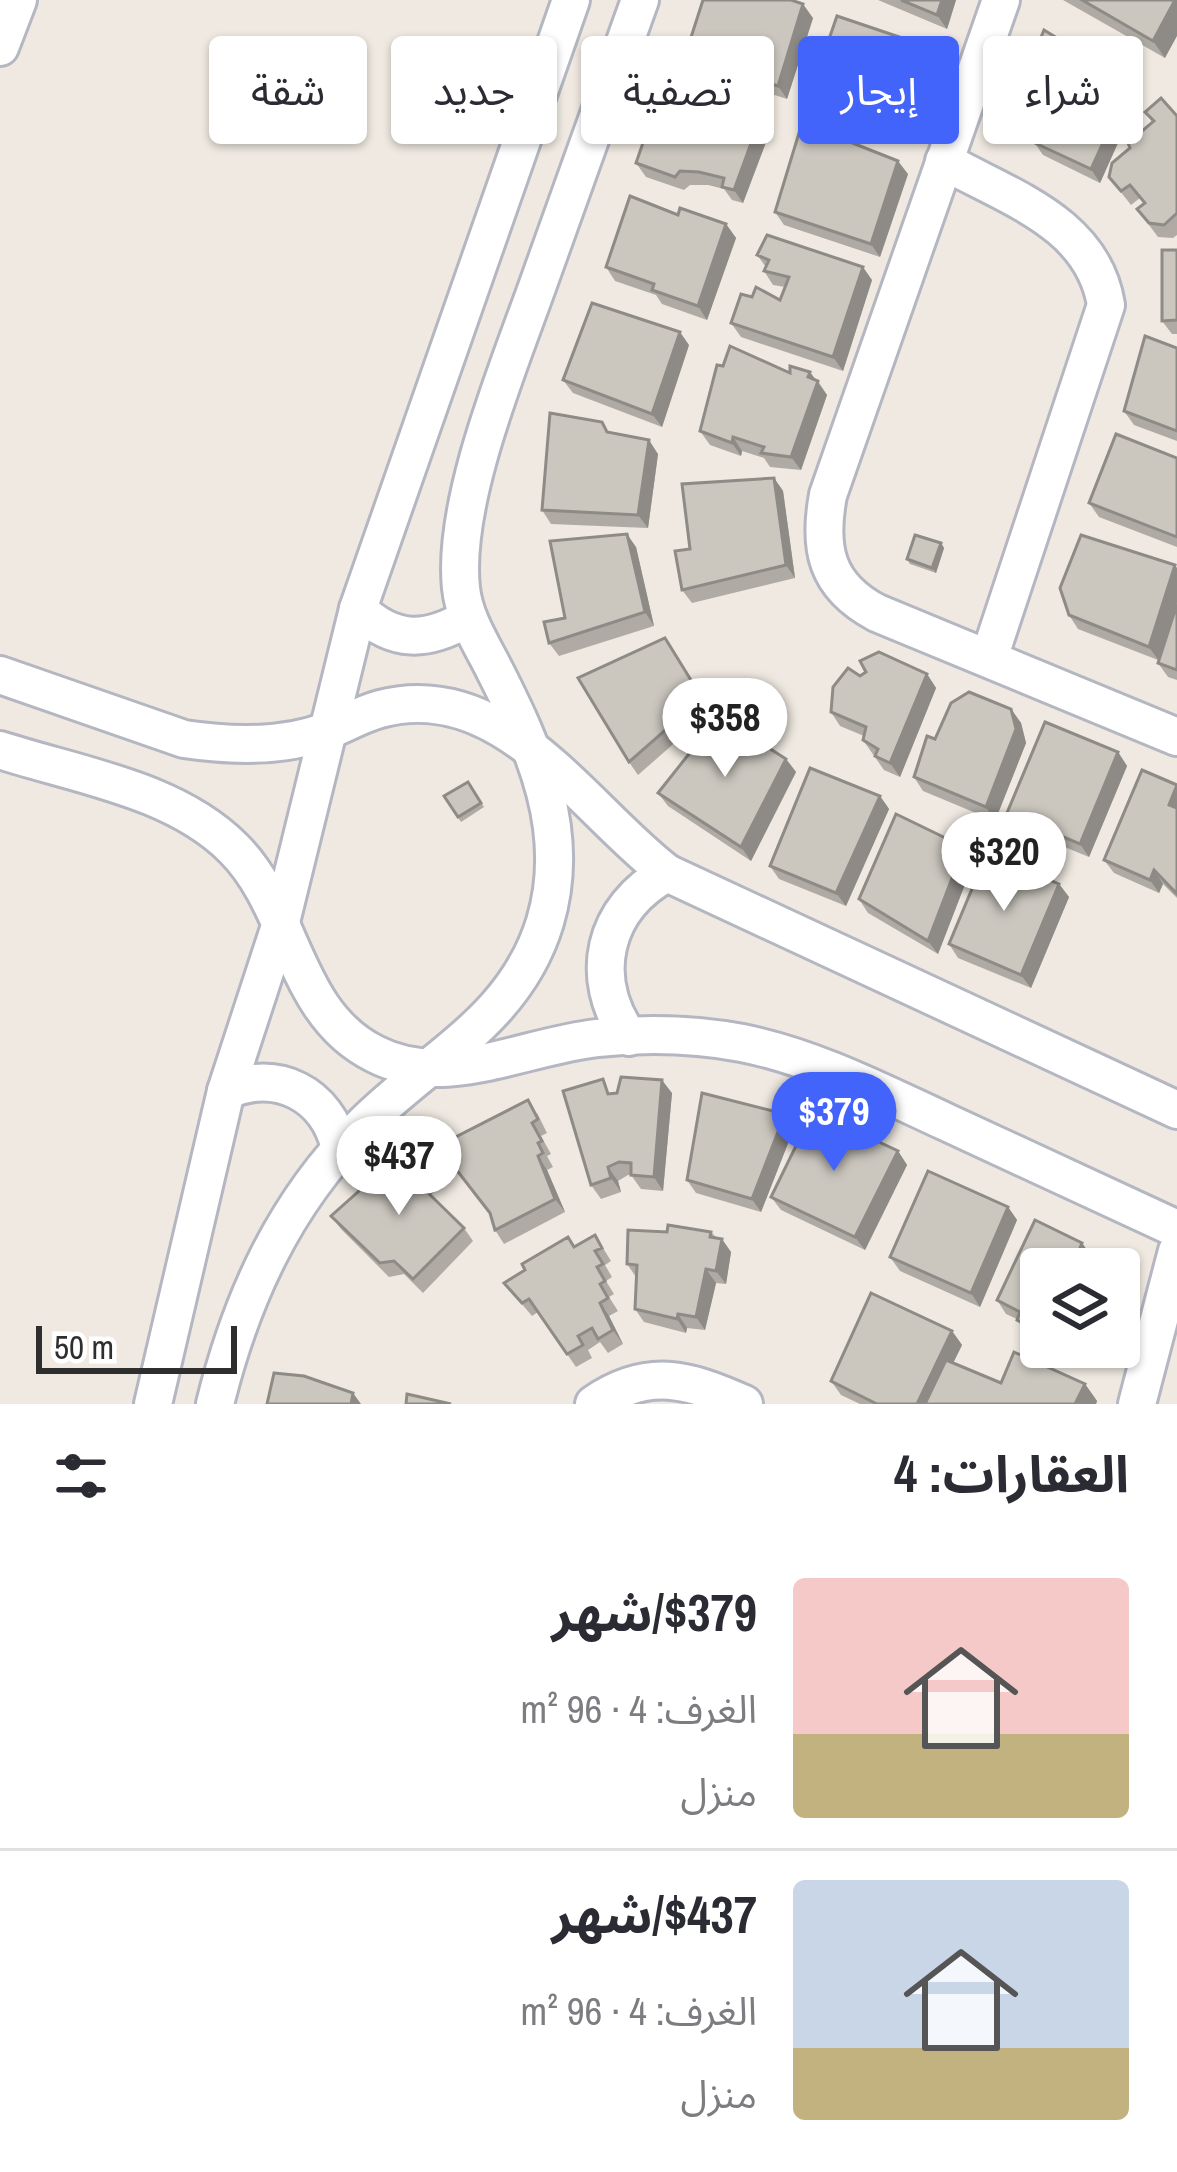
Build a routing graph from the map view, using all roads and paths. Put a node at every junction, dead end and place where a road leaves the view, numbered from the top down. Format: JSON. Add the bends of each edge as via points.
{"nodes":[{"id":1,"x":18,"y":0,"type":"edge"},
{"id":2,"x":571,"y":0,"type":"edge"},
{"id":3,"x":640,"y":0,"type":"edge"},
{"id":4,"x":1001,"y":0,"type":"edge"},
{"id":5,"x":0,"y":46,"type":"edge"},
{"id":6,"x":944,"y":161,"type":"junction"},
{"id":7,"x":358,"y":609,"type":"junction"},
{"id":8,"x":468,"y":618,"type":"junction"},
{"id":9,"x":989,"y":658,"type":"junction"},
{"id":10,"x":0,"y":675,"type":"edge"},
{"id":11,"x":327,"y":731,"type":"junction"},
{"id":12,"x":1177,"y":737,"type":"edge"},
{"id":13,"x":531,"y":750,"type":"junction"},
{"id":14,"x":0,"y":751,"type":"edge"},
{"id":15,"x":667,"y":873,"type":"junction"},
{"id":16,"x":280,"y":926,"type":"junction"},
{"id":17,"x":629,"y":1036,"type":"junction"},
{"id":18,"x":427,"y":1068,"type":"junction"},
{"id":19,"x":226,"y":1090,"type":"junction"},
{"id":20,"x":1177,"y":1110,"type":"edge"},
{"id":21,"x":340,"y":1148,"type":"junction"},
{"id":22,"x":1177,"y":1229,"type":"edge"},
{"id":23,"x":1177,"y":1251,"type":"edge"},
{"id":24,"x":153,"y":1404,"type":"edge"},
{"id":25,"x":215,"y":1404,"type":"edge"},
{"id":26,"x":594,"y":1404,"type":"edge"},
{"id":27,"x":744,"y":1404,"type":"edge"},
{"id":28,"x":1137,"y":1404,"type":"edge"}],
"edges":[{"from":1,"to":5,"type":"street"},
{"from":2,"to":7,"type":"street"},
{"from":3,"to":8,"type":"street","via":[[494,405],[460,544]]},
{"from":4,"to":6,"type":"street"},
{"from":6,"to":9,"type":"street","via":[[1086,247],[1106,305]]},
{"from":6,"to":9,"type":"street","via":[[828,495],[824,555],[853,600]]},
{"from":7,"to":8,"type":"street","via":[[385,630],[418,638]]},
{"from":7,"to":11,"type":"street"},
{"from":8,"to":13,"type":"street"},
{"from":9,"to":12,"type":"street"},
{"from":10,"to":11,"type":"street","via":[[184,739],[270,743]]},
{"from":11,"to":13,"type":"street","via":[[392,706],[442,705],[490,720]]},
{"from":11,"to":16,"type":"street"},
{"from":13,"to":15,"type":"street"},
{"from":13,"to":18,"type":"street","via":[[554,834],[545,920],[508,998]]},
{"from":14,"to":16,"type":"street","via":[[190,814],[236,851]]},
{"from":15,"to":17,"type":"street","via":[[634,895],[607,945],[610,1003]]},
{"from":15,"to":20,"type":"street"},
{"from":16,"to":18,"type":"street","via":[[338,1027],[372,1054]]},
{"from":16,"to":19,"type":"street"},
{"from":17,"to":18,"type":"street"},
{"from":17,"to":22,"type":"street","via":[[745,1044],[818,1066]]},
{"from":18,"to":21,"type":"street"},
{"from":19,"to":21,"type":"street","via":[[269,1082],[298,1090],[321,1108]]},
{"from":19,"to":24,"type":"street"},
{"from":21,"to":25,"type":"street","via":[[254,1283]]},
{"from":23,"to":28,"type":"street"},
{"from":26,"to":27,"type":"street","via":[[620,1386],[656,1377],[692,1381]]}]}
